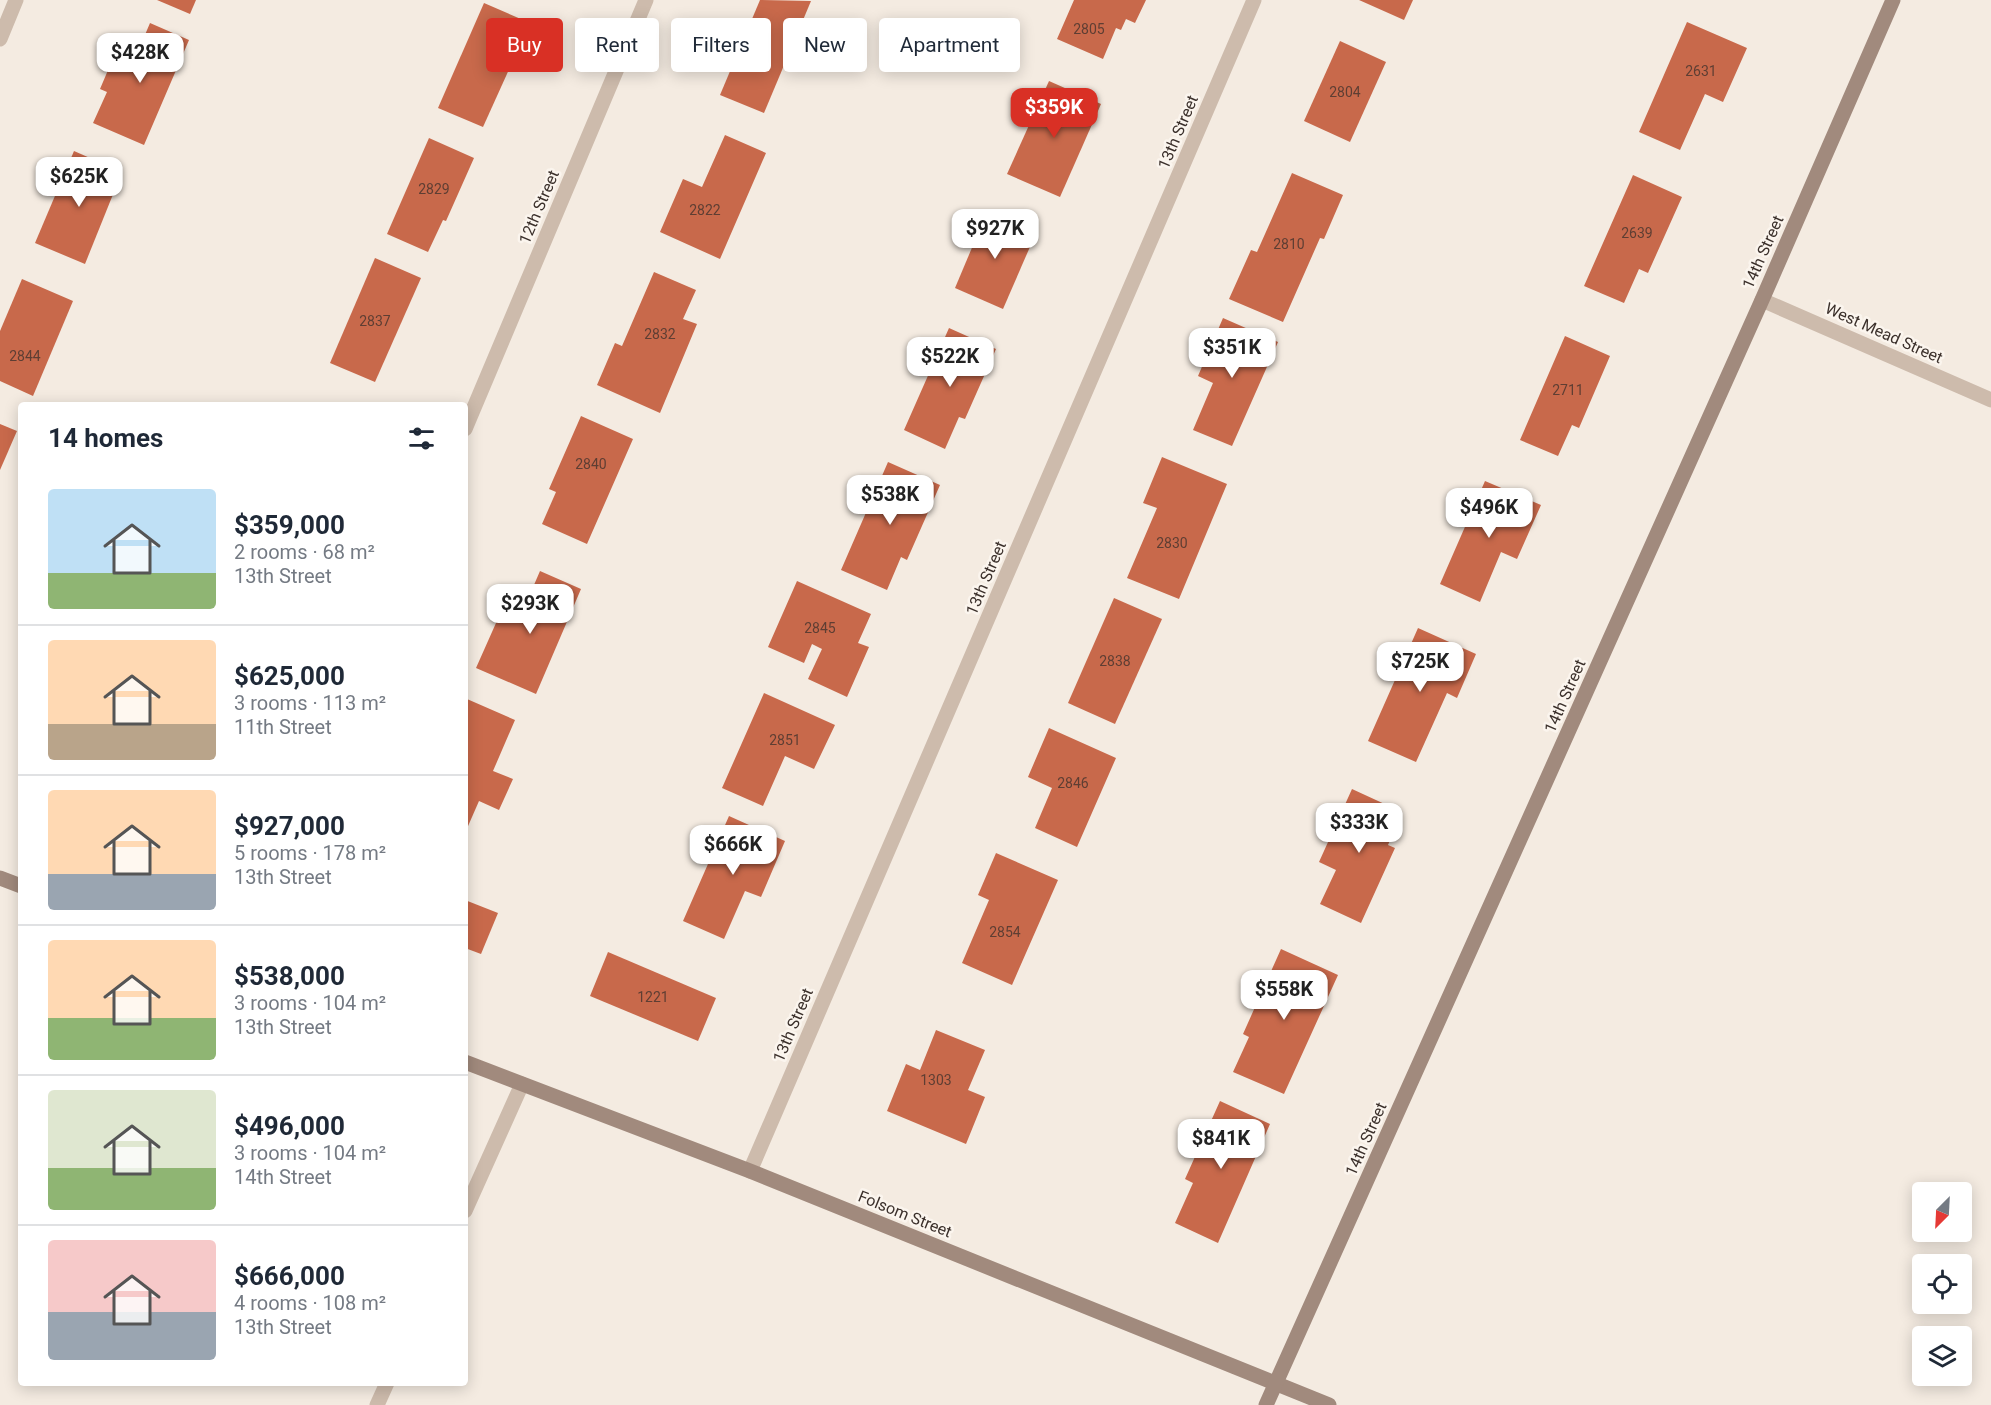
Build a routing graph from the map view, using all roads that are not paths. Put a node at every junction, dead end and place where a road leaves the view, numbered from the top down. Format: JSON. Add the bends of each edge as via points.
{"nodes":[{"id":1,"x":16,"y":0,"type":"edge"},
{"id":2,"x":646,"y":0,"type":"edge"},
{"id":3,"x":1254,"y":0,"type":"edge"},
{"id":4,"x":1893,"y":0,"type":"edge"},
{"id":5,"x":0,"y":39,"type":"edge"},
{"id":6,"x":1762,"y":300,"type":"junction"},
{"id":7,"x":1991,"y":400,"type":"edge"},
{"id":8,"x":468,"y":422,"type":"edge"},
{"id":9,"x":0,"y":878,"type":"edge"},
{"id":10,"x":18,"y":885,"type":"edge"},
{"id":11,"x":468,"y":1063,"type":"edge"},
{"id":12,"x":522,"y":1084,"type":"junction"},
{"id":13,"x":750,"y":1171,"type":"junction"},
{"id":14,"x":468,"y":1204,"type":"edge"},
{"id":15,"x":1276,"y":1384,"type":"junction"},
{"id":16,"x":386,"y":1386,"type":"edge"},
{"id":17,"x":377,"y":1405,"type":"edge"},
{"id":18,"x":1266,"y":1405,"type":"edge"},
{"id":19,"x":1329,"y":1405,"type":"edge"}],
"edges":[{"from":1,"to":5,"type":"street"},
{"from":2,"to":8,"type":"street","name":"12th Street"},
{"from":3,"to":13,"type":"street","name":"13th Street"},
{"from":4,"to":6,"type":"street","name":"14th Street"},
{"from":6,"to":7,"type":"street","name":"West Mead Street"},
{"from":6,"to":15,"type":"street","name":"14th Street"},
{"from":9,"to":10,"type":"street"},
{"from":11,"to":12,"type":"street","name":"Folsom Street"},
{"from":12,"to":13,"type":"street","name":"Folsom Street"},
{"from":12,"to":14,"type":"street"},
{"from":13,"to":15,"type":"street","name":"Folsom Street"},
{"from":15,"to":18,"type":"street","name":"14th Street"},
{"from":15,"to":19,"type":"street","name":"Folsom Street"},
{"from":16,"to":17,"type":"street"}]}
